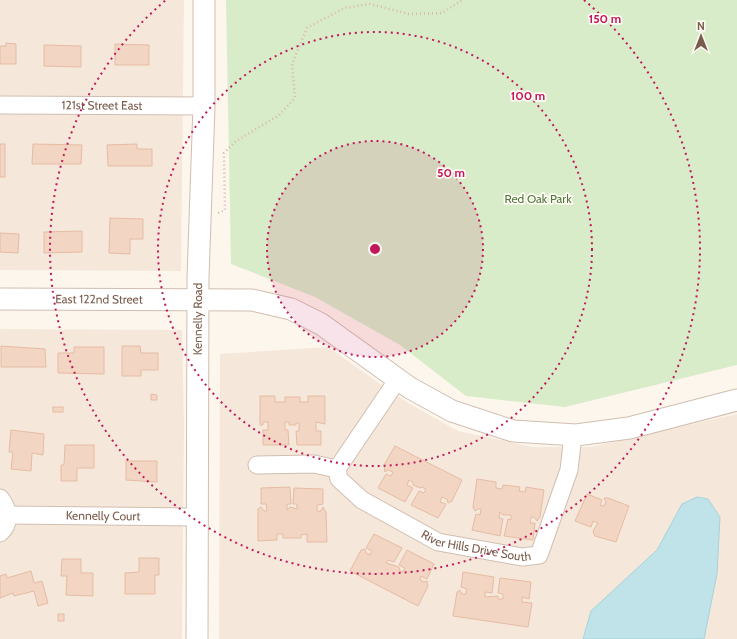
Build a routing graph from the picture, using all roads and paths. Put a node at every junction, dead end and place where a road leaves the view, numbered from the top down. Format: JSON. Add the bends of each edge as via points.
{"nodes":[{"id":1,"x":204,"y":0,"type":"edge"},
{"id":2,"x":462,"y":0,"type":"edge"},
{"id":3,"x":0,"y":105,"type":"edge"},
{"id":4,"x":204,"y":106,"type":"junction"},
{"id":5,"x":211,"y":216,"type":"dead end"},
{"id":6,"x":0,"y":299,"type":"edge"},
{"id":7,"x":198,"y":300,"type":"junction"},
{"id":8,"x":398,"y":379,"type":"junction"},
{"id":9,"x":737,"y":400,"type":"edge"},
{"id":10,"x":574,"y":435,"type":"junction"},
{"id":11,"x":257,"y":465,"type":"dead end"},
{"id":12,"x":337,"y":469,"type":"junction"},
{"id":13,"x":0,"y":498,"type":"edge"},
{"id":14,"x":8,"y":515,"type":"junction"},
{"id":15,"x":198,"y":517,"type":"junction"},
{"id":16,"x":0,"y":533,"type":"edge"},
{"id":17,"x":197,"y":639,"type":"edge"}],
"edges":[{"from":1,"to":4,"type":"street","name":"Kennelly Road"},
{"from":2,"to":5,"type":"path","via":[[442,13],[409,14],[370,4],[344,8],[307,28],[292,64],[294,98],[278,116],[236,141],[224,153],[225,210]]},
{"from":3,"to":4,"type":"street","name":"121st Street East"},
{"from":4,"to":7,"type":"street","name":"Kennelly Road"},
{"from":6,"to":7,"type":"street","name":"East 122nd Street"},
{"from":7,"to":8,"type":"street","via":[[252,300],[291,309],[321,324]]},
{"from":7,"to":15,"type":"street","name":"Kennelly Road"},
{"from":8,"to":10,"type":"street","via":[[452,411],[513,431]]},
{"from":8,"to":12,"type":"street"},
{"from":9,"to":10,"type":"street","via":[[629,428]]},
{"from":10,"to":12,"type":"street","name":"River Hills Drive South","via":[[569,470],[538,556],[522,557],[438,542],[362,500],[339,479]]},
{"from":11,"to":12,"type":"street","via":[[314,464]]},
{"from":13,"to":14,"type":"street","via":[[6,506]]},
{"from":14,"to":15,"type":"street","name":"Kennelly Court"},
{"from":14,"to":16,"type":"street","via":[[7,524]]},
{"from":15,"to":17,"type":"street","name":"Kennelly Road"}]}
